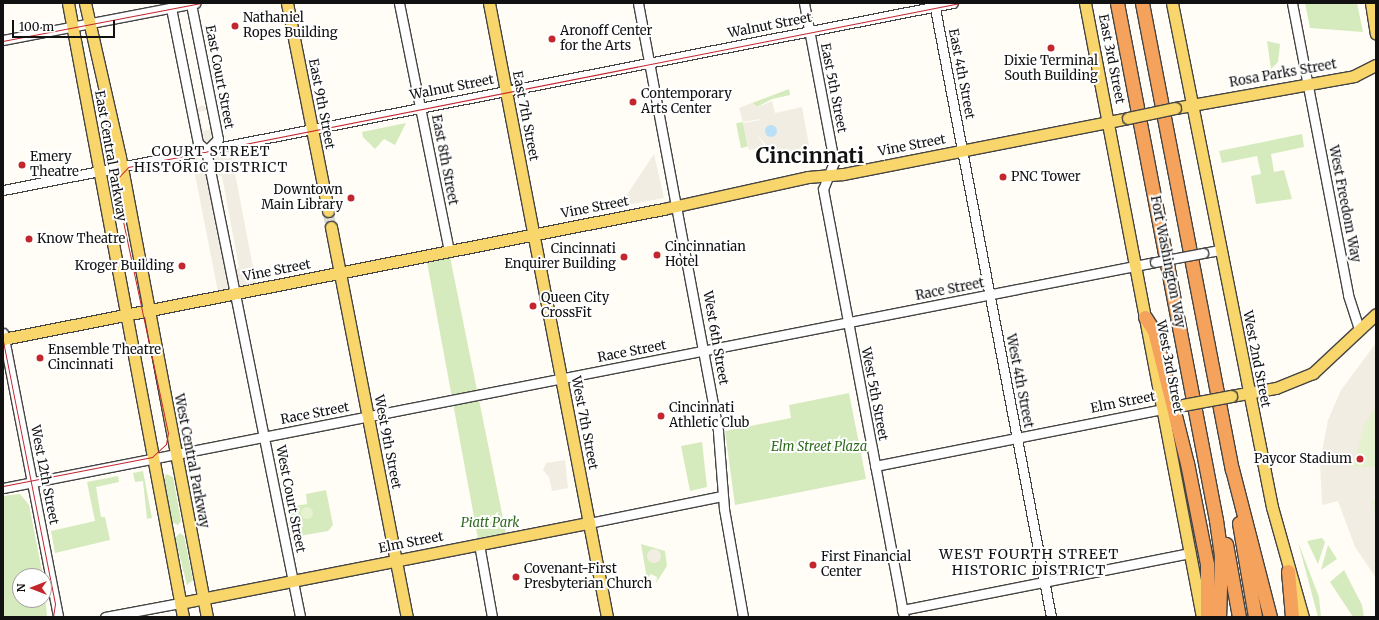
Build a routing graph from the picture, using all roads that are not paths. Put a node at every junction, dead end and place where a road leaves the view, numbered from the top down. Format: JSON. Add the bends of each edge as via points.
{"nodes":[{"id":1,"x":68,"y":3,"type":"edge"},
{"id":2,"x":85,"y":3,"type":"edge"},
{"id":3,"x":193,"y":3,"type":"edge"},
{"id":4,"x":287,"y":3,"type":"edge"},
{"id":5,"x":399,"y":3,"type":"edge"},
{"id":6,"x":489,"y":3,"type":"edge"},
{"id":7,"x":638,"y":3,"type":"edge"},
{"id":8,"x":804,"y":3,"type":"edge"},
{"id":9,"x":953,"y":3,"type":"edge"},
{"id":10,"x":1085,"y":3,"type":"edge"},
{"id":11,"x":1117,"y":3,"type":"edge"},
{"id":12,"x":1142,"y":3,"type":"edge"},
{"id":13,"x":1172,"y":3,"type":"edge"},
{"id":14,"x":1292,"y":3,"type":"edge"},
{"id":15,"x":1371,"y":3,"type":"edge"},
{"id":16,"x":934,"y":5,"type":"edge"},
{"id":17,"x":171,"y":8,"type":"junction"},
{"id":18,"x":89,"y":23,"type":"junction"},
{"id":19,"x":72,"y":27,"type":"junction"},
{"id":20,"x":809,"y":31,"type":"junction"},
{"id":21,"x":1376,"y":34,"type":"edge"},
{"id":22,"x":3,"y":40,"type":"edge"},
{"id":23,"x":649,"y":63,"type":"junction"},
{"id":24,"x":1376,"y":65,"type":"edge"},
{"id":25,"x":1308,"y":83,"type":"junction"},
{"id":26,"x":506,"y":91,"type":"junction"},
{"id":27,"x":1192,"y":105,"type":"junction"},
{"id":28,"x":421,"y":108,"type":"junction"},
{"id":29,"x":1109,"y":122,"type":"junction"},
{"id":30,"x":312,"y":129,"type":"junction"},
{"id":31,"x":206,"y":150,"type":"junction"},
{"id":32,"x":962,"y":151,"type":"junction"},
{"id":33,"x":121,"y":166,"type":"junction"},
{"id":34,"x":98,"y":171,"type":"junction"},
{"id":35,"x":826,"y":176,"type":"junction"},
{"id":36,"x":3,"y":190,"type":"edge"},
{"id":37,"x":677,"y":206,"type":"junction"},
{"id":38,"x":328,"y":211,"type":"tunnel mouth"},
{"id":39,"x":331,"y":227,"type":"tunnel mouth"},
{"id":40,"x":534,"y":235,"type":"junction"},
{"id":41,"x":1220,"y":250,"type":"junction"},
{"id":42,"x":449,"y":252,"type":"junction"},
{"id":43,"x":1135,"y":267,"type":"junction"},
{"id":44,"x":340,"y":273,"type":"junction"},
{"id":45,"x":237,"y":293,"type":"junction"},
{"id":46,"x":990,"y":295,"type":"junction"},
{"id":47,"x":147,"y":310,"type":"junction"},
{"id":48,"x":1376,"y":314,"type":"edge"},
{"id":49,"x":124,"y":315,"type":"junction"},
{"id":50,"x":1145,"y":317,"type":"joint"},
{"id":51,"x":848,"y":323,"type":"junction"},
{"id":52,"x":1359,"y":329,"type":"junction"},
{"id":53,"x":3,"y":337,"type":"edge"},
{"id":54,"x":704,"y":351,"type":"junction"},
{"id":55,"x":562,"y":379,"type":"junction"},
{"id":56,"x":1249,"y":393,"type":"junction"},
{"id":57,"x":1173,"y":407,"type":"junction"},
{"id":58,"x":368,"y":417,"type":"junction"},
{"id":59,"x":265,"y":438,"type":"junction"},
{"id":60,"x":1017,"y":438,"type":"junction"},
{"id":61,"x":176,"y":455,"type":"junction"},
{"id":62,"x":152,"y":460,"type":"junction"},
{"id":63,"x":875,"y":466,"type":"junction"},
{"id":64,"x":32,"y":483,"type":"junction"},
{"id":65,"x":3,"y":488,"type":"edge"},
{"id":66,"x":722,"y":496,"type":"junction"},
{"id":67,"x":589,"y":523,"type":"junction"},
{"id":68,"x":1242,"y":525,"type":"junction"},
{"id":69,"x":1218,"y":527,"type":"junction"},
{"id":70,"x":480,"y":544,"type":"junction"},
{"id":71,"x":1190,"y":553,"type":"junction"},
{"id":72,"x":396,"y":561,"type":"junction"},
{"id":73,"x":1288,"y":572,"type":"junction"},
{"id":74,"x":293,"y":581,"type":"junction"},
{"id":75,"x":1045,"y":582,"type":"junction"},
{"id":76,"x":203,"y":599,"type":"junction"},
{"id":77,"x":180,"y":603,"type":"junction"},
{"id":78,"x":903,"y":613,"type":"edge"},
{"id":79,"x":58,"y":617,"type":"edge"},
{"id":80,"x":105,"y":617,"type":"edge"},
{"id":81,"x":183,"y":617,"type":"edge"},
{"id":82,"x":207,"y":617,"type":"edge"},
{"id":83,"x":300,"y":617,"type":"edge"},
{"id":84,"x":407,"y":617,"type":"edge"},
{"id":85,"x":492,"y":617,"type":"edge"},
{"id":86,"x":607,"y":617,"type":"edge"},
{"id":87,"x":743,"y":617,"type":"edge"},
{"id":88,"x":1051,"y":617,"type":"edge"},
{"id":89,"x":1202,"y":617,"type":"edge"},
{"id":90,"x":1207,"y":617,"type":"edge"},
{"id":91,"x":1219,"y":617,"type":"edge"},
{"id":92,"x":1239,"y":617,"type":"edge"},
{"id":93,"x":1255,"y":617,"type":"edge"},
{"id":94,"x":1270,"y":617,"type":"edge"},
{"id":95,"x":1292,"y":617,"type":"edge"},
{"id":96,"x":1303,"y":617,"type":"edge"}],
"edges":[{"from":1,"to":19,"type":"main road","name":"East Central Parkway"},
{"from":2,"to":18,"type":"main road","name":"East Central Parkway"},
{"from":3,"to":17,"type":"street"},
{"from":3,"to":31,"type":"street","name":"East Court Street","via":[[218,138]]},
{"from":4,"to":30,"type":"main road","name":"East 9th Street"},
{"from":5,"to":28,"type":"street","name":"East 8th Street"},
{"from":6,"to":26,"type":"main road","name":"East 7th Street"},
{"from":7,"to":23,"type":"street","name":"West 6th Street"},
{"from":8,"to":20,"type":"street","name":"East 5th Street"},
{"from":9,"to":16,"type":"street","name":"Walnut Street"},
{"from":10,"to":29,"type":"main road","name":"East 3rd Street"},
{"from":11,"to":69,"type":"highway","name":"Fort Washington Way"},
{"from":12,"to":68,"type":"highway","name":"Fort Washington Way"},
{"from":13,"to":27,"type":"main road","name":"West 2nd Street"},
{"from":14,"to":25,"type":"street","name":"West Freedom Way"},
{"from":15,"to":21,"type":"main road"},
{"from":16,"to":20,"type":"street","name":"Walnut Street"},
{"from":16,"to":32,"type":"street","name":"East 4th Street"},
{"from":17,"to":18,"type":"street"},
{"from":17,"to":31,"type":"street","via":[[198,143]]},
{"from":18,"to":19,"type":"street"},
{"from":18,"to":33,"type":"main road","name":"East Central Parkway"},
{"from":19,"to":22,"type":"street"},
{"from":19,"to":34,"type":"main road","name":"East Central Parkway"},
{"from":20,"to":23,"type":"street","name":"Walnut Street"},
{"from":20,"to":35,"type":"street","name":"East 5th Street","via":[[834,162]]},
{"from":23,"to":26,"type":"street","name":"Walnut Street"},
{"from":23,"to":37,"type":"street","name":"West 6th Street"},
{"from":24,"to":25,"type":"main road","name":"Rosa Parks Street","via":[[1358,74]]},
{"from":25,"to":27,"type":"main road","name":"Rosa Parks Street"},
{"from":25,"to":52,"type":"street","name":"West Freedom Way","via":[[1336,238],[1348,295]]},
{"from":26,"to":28,"type":"street","name":"Walnut Street"},
{"from":26,"to":40,"type":"main road","name":"East 7th Street"},
{"from":27,"to":29,"type":"main road","name":"Vine Street","bridge":true},
{"from":27,"to":41,"type":"main road","name":"West 2nd Street"},
{"from":28,"to":30,"type":"street","name":"Walnut Street"},
{"from":28,"to":42,"type":"street","name":"East 8th Street"},
{"from":29,"to":32,"type":"main road","name":"Vine Street"},
{"from":29,"to":43,"type":"main road","name":"West 3rd Street"},
{"from":30,"to":31,"type":"street","name":"Walnut Street"},
{"from":30,"to":38,"type":"main road","name":"East 9th Street"},
{"from":31,"to":33,"type":"street","name":"Walnut Street"},
{"from":31,"to":45,"type":"street"},
{"from":32,"to":35,"type":"main road","name":"Vine Street"},
{"from":32,"to":46,"type":"street","name":"West 4th Street"},
{"from":33,"to":34,"type":"street","name":"Walnut Street"},
{"from":33,"to":47,"type":"main road","name":"East Central Parkway"},
{"from":34,"to":36,"type":"street","name":"Walnut Street"},
{"from":34,"to":49,"type":"main road","name":"East Central Parkway"},
{"from":35,"to":37,"type":"main road","name":"Vine Street","via":[[747,189]]},
{"from":35,"to":51,"type":"street","name":"West 5th Street","via":[[822,189]]},
{"from":37,"to":40,"type":"main road","name":"Vine Street"},
{"from":37,"to":54,"type":"street","name":"West 6th Street"},
{"from":39,"to":44,"type":"main road"},
{"from":40,"to":42,"type":"main road","name":"Vine Street"},
{"from":40,"to":55,"type":"main road","name":"West 7th Street"},
{"from":41,"to":43,"type":"street","name":"Race Street","bridge":true},
{"from":41,"to":56,"type":"main road","name":"West 2nd Street"},
{"from":42,"to":44,"type":"main road","name":"Vine Street"},
{"from":43,"to":46,"type":"street","name":"Race Street"},
{"from":43,"to":50,"type":"main road","name":"West 3rd Street"},
{"from":44,"to":45,"type":"main road","name":"Vine Street"},
{"from":44,"to":58,"type":"main road","name":"West 9th Street"},
{"from":45,"to":47,"type":"main road","name":"Vine Street"},
{"from":45,"to":59,"type":"street","name":"West Court Street"},
{"from":46,"to":51,"type":"street","name":"Race Street"},
{"from":46,"to":60,"type":"street","name":"West 4th Street"},
{"from":47,"to":49,"type":"main road","name":"Vine Street"},
{"from":47,"to":61,"type":"main road","name":"West Central Parkway"},
{"from":48,"to":52,"type":"main road","name":"Elm Street"},
{"from":49,"to":53,"type":"main road","name":"Vine Street"},
{"from":49,"to":62,"type":"main road"},
{"from":50,"to":57,"type":"highway","via":[[1154,331]]},
{"from":51,"to":54,"type":"street","name":"Race Street"},
{"from":51,"to":63,"type":"street","name":"West 5th Street"},
{"from":52,"to":56,"type":"main road","name":"Elm Street","via":[[1313,373],[1293,383]]},
{"from":53,"to":64,"type":"street","name":"West 12th Street"},
{"from":54,"to":55,"type":"street","name":"Race Street"},
{"from":54,"to":66,"type":"street","name":"West 6th Street","via":[[718,432]]},
{"from":55,"to":58,"type":"street","name":"Race Street"},
{"from":55,"to":67,"type":"main road","name":"West 7th Street"},
{"from":56,"to":57,"type":"main road","name":"Elm Street","bridge":true},
{"from":56,"to":73,"type":"main road","name":"West 2nd Street"},
{"from":57,"to":60,"type":"street","name":"Elm Street"},
{"from":57,"to":71,"type":"main road","name":"West 3rd Street"},
{"from":57,"to":90,"type":"highway","via":[[1207,564]]},
{"from":58,"to":59,"type":"street","name":"Race Street"},
{"from":58,"to":72,"type":"main road","name":"West 9th Street"},
{"from":59,"to":61,"type":"street","name":"Race Street"},
{"from":59,"to":74,"type":"street","name":"West Court Street"},
{"from":60,"to":63,"type":"street","name":"Elm Street"},
{"from":60,"to":75,"type":"street","name":"West 4th Street"},
{"from":61,"to":62,"type":"street","name":"Race Street"},
{"from":61,"to":76,"type":"main road","name":"West Central Parkway"},
{"from":62,"to":64,"type":"street","name":"Race Street"},
{"from":62,"to":77,"type":"main road"},
{"from":63,"to":78,"type":"street","name":"West 5th Street"},
{"from":64,"to":65,"type":"street","name":"Race Street"},
{"from":64,"to":79,"type":"street","name":"West 12th Street"},
{"from":66,"to":67,"type":"street","name":"Elm Street"},
{"from":66,"to":87,"type":"street","name":"West 6th Street"},
{"from":67,"to":70,"type":"main road","name":"Elm Street"},
{"from":67,"to":86,"type":"main road","name":"West 7th Street"},
{"from":68,"to":93,"type":"highway"},
{"from":68,"to":94,"type":"highway"},
{"from":69,"to":91,"type":"highway","via":[[1222,575]]},
{"from":69,"to":92,"type":"highway","via":[[1232,564]]},
{"from":70,"to":72,"type":"main road","name":"Elm Street"},
{"from":70,"to":85,"type":"street"},
{"from":71,"to":75,"type":"street"},
{"from":71,"to":89,"type":"main road","name":"West 3rd Street"},
{"from":72,"to":74,"type":"main road","name":"Elm Street"},
{"from":72,"to":84,"type":"main road","name":"West 9th Street"},
{"from":73,"to":95,"type":"highway"},
{"from":73,"to":96,"type":"main road","name":"West 2nd Street"},
{"from":74,"to":76,"type":"main road","name":"Elm Street"},
{"from":74,"to":83,"type":"street","name":"West Court Street"},
{"from":75,"to":78,"type":"street"},
{"from":75,"to":88,"type":"street","name":"West 4th Street"},
{"from":76,"to":77,"type":"main road","name":"Elm Street"},
{"from":76,"to":82,"type":"main road","name":"West Central Parkway"},
{"from":77,"to":80,"type":"street","name":"Elm Street"},
{"from":77,"to":81,"type":"main road"}]}
